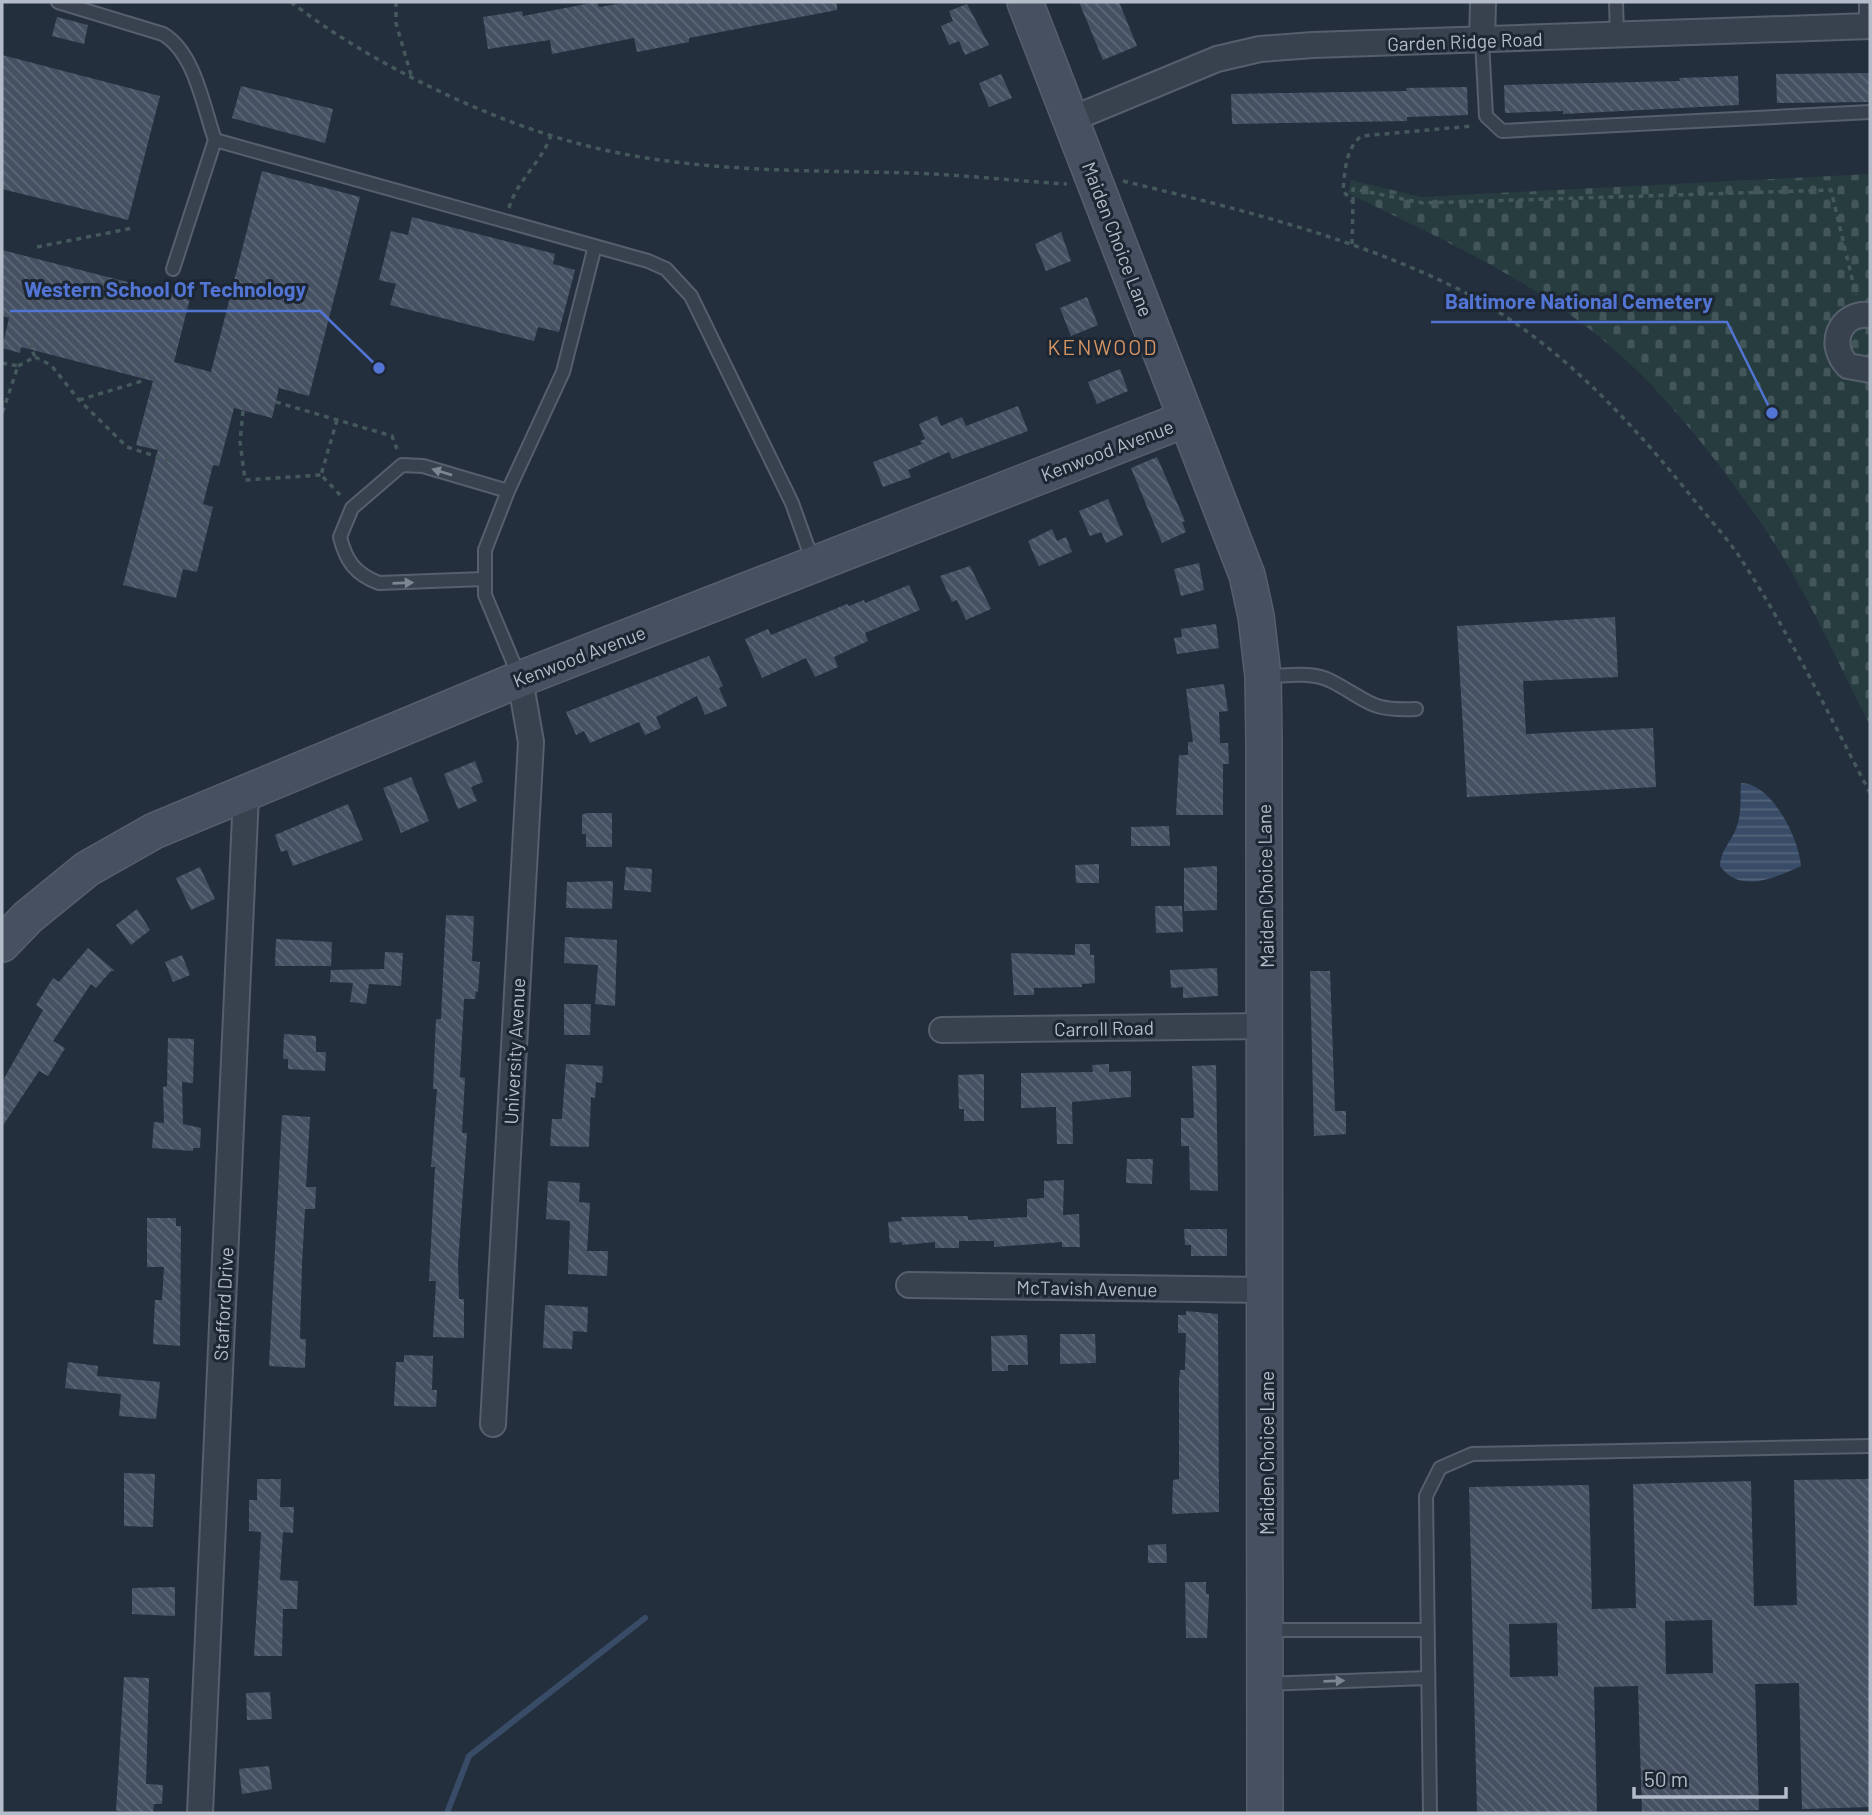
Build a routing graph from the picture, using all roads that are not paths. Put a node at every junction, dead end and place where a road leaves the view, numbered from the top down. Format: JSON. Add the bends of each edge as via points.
{"nodes":[{"id":1,"x":58,"y":2,"type":"edge"},
{"id":2,"x":1025,"y":2,"type":"edge"},
{"id":3,"x":1483,"y":2,"type":"edge"},
{"id":4,"x":1616,"y":2,"type":"edge"},
{"id":5,"x":1866,"y":2,"type":"edge"},
{"id":6,"x":1868,"y":26,"type":"edge"},
{"id":7,"x":1617,"y":36,"type":"junction"},
{"id":8,"x":1482,"y":41,"type":"junction"},
{"id":9,"x":1870,"y":113,"type":"edge"},
{"id":10,"x":1072,"y":119,"type":"junction"},
{"id":11,"x":215,"y":140,"type":"junction"},
{"id":12,"x":595,"y":246,"type":"junction"},
{"id":13,"x":173,"y":269,"type":"dead end"},
{"id":14,"x":1865,"y":315,"type":"edge"},
{"id":15,"x":1870,"y":370,"type":"edge"},
{"id":16,"x":1186,"y":419,"type":"junction"},
{"id":17,"x":508,"y":491,"type":"junction"},
{"id":18,"x":814,"y":565,"type":"junction"},
{"id":19,"x":483,"y":579,"type":"junction"},
{"id":20,"x":1263,"y":676,"type":"junction"},
{"id":21,"x":520,"y":679,"type":"junction"},
{"id":22,"x":1416,"y":709,"type":"dead end"},
{"id":23,"x":246,"y":794,"type":"junction"},
{"id":24,"x":2,"y":944,"type":"edge"},
{"id":25,"x":1266,"y":1026,"type":"junction"},
{"id":26,"x":942,"y":1030,"type":"dead end"},
{"id":27,"x":909,"y":1285,"type":"dead end"},
{"id":28,"x":1266,"y":1290,"type":"junction"},
{"id":29,"x":493,"y":1424,"type":"dead end"},
{"id":30,"x":1870,"y":1446,"type":"edge"},
{"id":31,"x":1426,"y":1629,"type":"junction"},
{"id":32,"x":1266,"y":1630,"type":"junction"},
{"id":33,"x":1427,"y":1678,"type":"junction"},
{"id":34,"x":1265,"y":1684,"type":"junction"},
{"id":35,"x":200,"y":1813,"type":"edge"},
{"id":36,"x":1265,"y":1813,"type":"edge"},
{"id":37,"x":1430,"y":1813,"type":"edge"}],
"edges":[{"from":1,"to":11,"type":"lane","via":[[176,41]]},
{"from":2,"to":10,"type":"main road","name":"Maiden Choice Lane"},
{"from":3,"to":8,"type":"street"},
{"from":4,"to":7,"type":"lane"},
{"from":5,"to":6,"type":"lane"},
{"from":6,"to":7,"type":"street","name":"Garden Ridge Road"},
{"from":7,"to":8,"type":"street","name":"Garden Ridge Road"},
{"from":8,"to":9,"type":"lane","via":[[1486,116],[1502,131]]},
{"from":8,"to":10,"type":"street","name":"Garden Ridge Road","via":[[1260,49],[1185,70]]},
{"from":10,"to":16,"type":"main road","name":"Maiden Choice Lane"},
{"from":11,"to":12,"type":"lane"},
{"from":11,"to":13,"type":"lane"},
{"from":12,"to":17,"type":"lane","via":[[563,372]]},
{"from":12,"to":18,"type":"lane","via":[[666,269],[691,296],[792,503]]},
{"from":14,"to":15,"type":"street","via":[[1843,324],[1838,351],[1848,366]]},
{"from":16,"to":18,"type":"main road","name":"Kenwood Avenue"},
{"from":16,"to":20,"type":"main road","name":"Maiden Choice Lane","via":[[1247,575]]},
{"from":17,"to":19,"type":"lane","via":[[485,550]]},
{"from":17,"to":19,"type":"lane","one_way":true,"via":[[402,464],[352,508],[340,537],[349,564],[363,577],[395,584]]},
{"from":18,"to":21,"type":"main road","name":"Kenwood Avenue"},
{"from":19,"to":21,"type":"lane","via":[[490,612]]},
{"from":20,"to":22,"type":"lane","via":[[1315,676],[1331,680],[1376,708]]},
{"from":20,"to":25,"type":"main road","name":"Maiden Choice Lane"},
{"from":21,"to":23,"type":"main road","name":"Kenwood Avenue"},
{"from":21,"to":29,"type":"street","name":"University Avenue","via":[[531,742]]},
{"from":23,"to":24,"type":"main road","name":"Kenwood Avenue","via":[[154,831],[87,869]]},
{"from":23,"to":35,"type":"street","name":"Stafford Drive"},
{"from":25,"to":26,"type":"street","name":"Carroll Road"},
{"from":25,"to":28,"type":"main road","name":"Maiden Choice Lane"},
{"from":27,"to":28,"type":"street","name":"McTavish Avenue"},
{"from":28,"to":32,"type":"main road","name":"Maiden Choice Lane"},
{"from":30,"to":31,"type":"lane","via":[[1472,1454],[1453,1460],[1440,1468],[1426,1496]]},
{"from":31,"to":32,"type":"lane"},
{"from":31,"to":33,"type":"lane"},
{"from":32,"to":34,"type":"main road","name":"Maiden Choice Lane"},
{"from":34,"to":33,"type":"lane","one_way":true},
{"from":33,"to":37,"type":"lane"},
{"from":34,"to":36,"type":"main road","name":"Maiden Choice Lane"}]}
